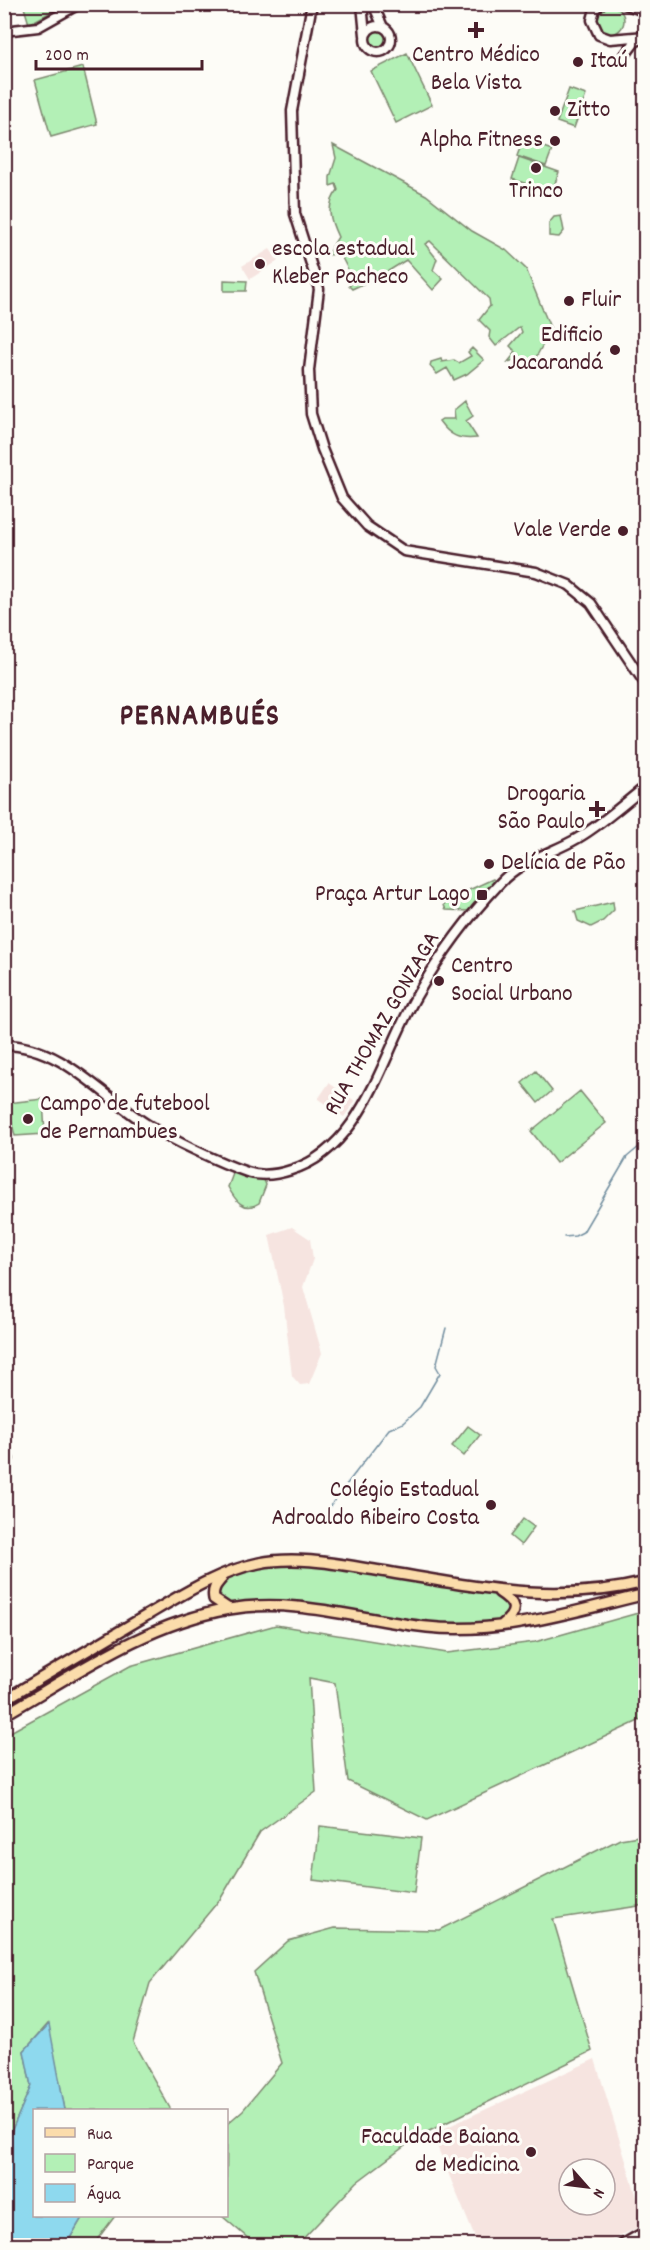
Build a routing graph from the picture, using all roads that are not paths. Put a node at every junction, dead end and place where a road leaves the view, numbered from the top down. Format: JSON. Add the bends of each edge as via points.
{"nodes":[{"id":1,"x":78,"y":4,"type":"edge"},
{"id":2,"x":312,"y":4,"type":"edge"},
{"id":3,"x":362,"y":4,"type":"edge"},
{"id":4,"x":373,"y":4,"type":"edge"},
{"id":5,"x":601,"y":4,"type":"edge"},
{"id":6,"x":624,"y":4,"type":"edge"},
{"id":7,"x":645,"y":12,"type":"edge"},
{"id":8,"x":383,"y":27,"type":"junction"},
{"id":9,"x":4,"y":31,"type":"edge"},
{"id":10,"x":366,"y":35,"type":"junction"},
{"id":11,"x":645,"y":37,"type":"edge"},
{"id":12,"x":622,"y":59,"type":"dead end"},
{"id":13,"x":645,"y":685,"type":"edge"},
{"id":14,"x":645,"y":786,"type":"edge"},
{"id":15,"x":4,"y":1045,"type":"edge"},
{"id":16,"x":5,"y":1449,"type":"edge"},
{"id":17,"x":4,"y":1468,"type":"edge"},
{"id":18,"x":229,"y":1572,"type":"junction"},
{"id":19,"x":645,"y":1582,"type":"edge"},
{"id":20,"x":497,"y":1591,"type":"junction"},
{"id":21,"x":645,"y":1594,"type":"edge"},
{"id":22,"x":229,"y":1609,"type":"junction"},
{"id":23,"x":500,"y":1626,"type":"junction"},
{"id":24,"x":4,"y":1700,"type":"edge"},
{"id":25,"x":4,"y":1715,"type":"edge"},
{"id":26,"x":645,"y":2231,"type":"edge"},
{"id":27,"x":645,"y":2240,"type":"edge"},
{"id":28,"x":620,"y":2246,"type":"edge"},
{"id":29,"x":635,"y":2246,"type":"edge"}],
"edges":[{"from":1,"to":9,"type":"street","via":[[38,27]]},
{"from":2,"to":13,"type":"street","via":[[292,111],[295,214],[319,289],[309,370],[311,414],[342,498],[368,526],[404,551],[536,572],[569,585],[598,612]]},
{"from":3,"to":10,"type":"street"},
{"from":4,"to":8,"type":"street"},
{"from":5,"to":11,"type":"street","via":[[592,20],[599,35],[610,39]]},
{"from":6,"to":7,"type":"street"},
{"from":8,"to":10,"type":"street","via":[[373,27]]},
{"from":8,"to":10,"type":"street","via":[[391,38],[383,51],[369,48]]},
{"from":11,"to":12,"type":"street","via":[[635,42]]},
{"from":14,"to":15,"type":"street","name":"RUA THOMAZ GONZAGA","via":[[588,832],[522,864],[496,887],[462,926],[418,993],[369,1094],[349,1126],[327,1151],[300,1167],[264,1175],[239,1169],[149,1126],[63,1064],[34,1050]]},
{"from":16,"to":17,"type":"street","via":[[8,1459]]},
{"from":18,"to":20,"type":"main road","via":[[281,1561],[328,1563]]},
{"from":18,"to":22,"type":"main road","via":[[213,1591],[214,1599]]},
{"from":18,"to":24,"type":"main road","via":[[184,1594]]},
{"from":19,"to":20,"type":"main road","via":[[574,1594]]},
{"from":20,"to":23,"type":"main road","via":[[515,1607],[514,1614]]},
{"from":21,"to":23,"type":"main road"},
{"from":22,"to":23,"type":"main road","via":[[290,1606],[427,1627]]},
{"from":22,"to":25,"type":"main road","via":[[175,1623],[135,1639]]},
{"from":26,"to":28,"type":"street"},
{"from":27,"to":29,"type":"street"}]}
